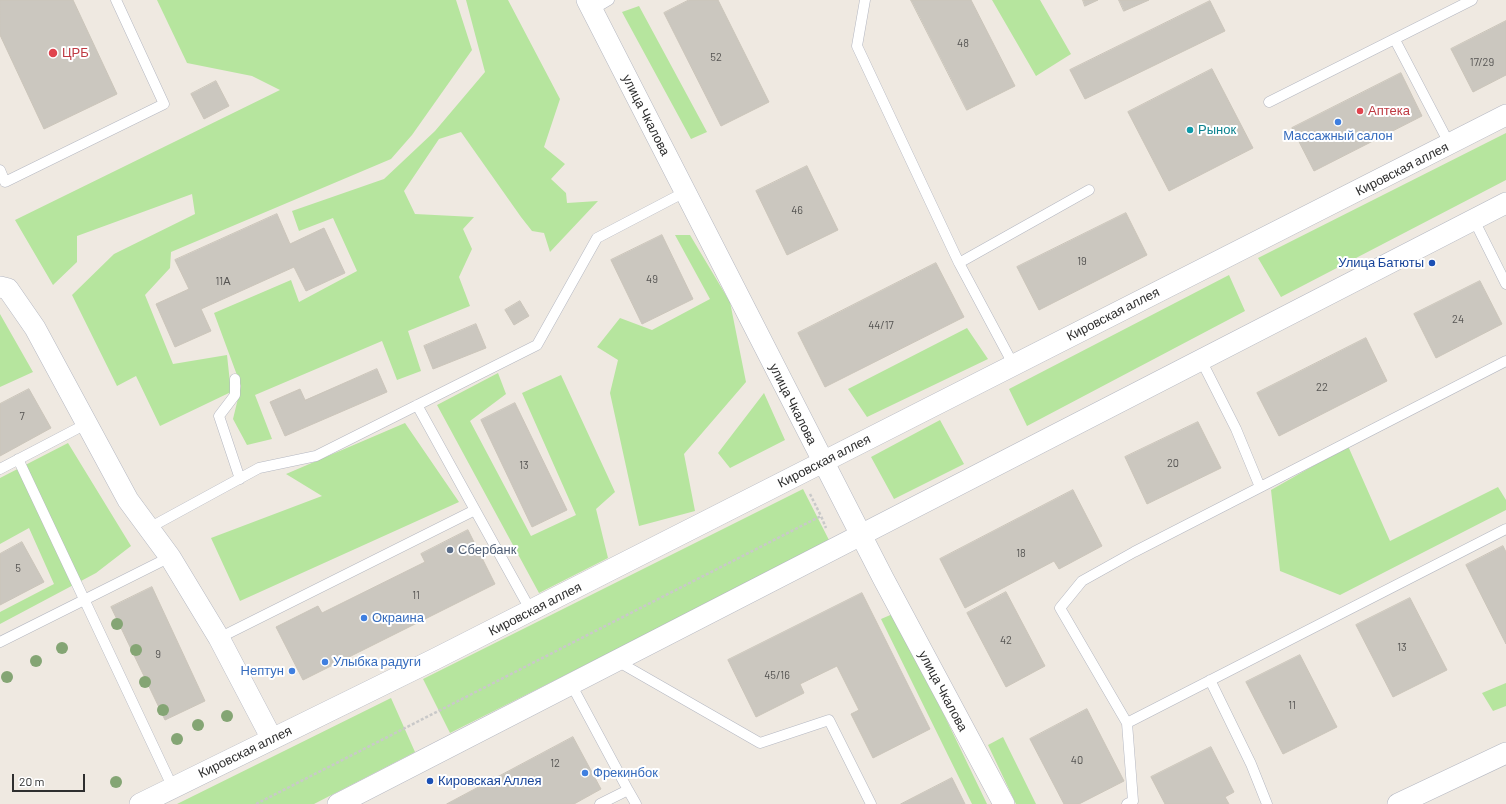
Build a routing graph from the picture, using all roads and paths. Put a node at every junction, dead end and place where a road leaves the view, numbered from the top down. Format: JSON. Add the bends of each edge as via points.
{"nodes":[{"id":1,"x":116,"y":0,"type":"edge"},
{"id":2,"x":865,"y":0,"type":"edge"},
{"id":3,"x":1472,"y":0,"type":"edge"},
{"id":4,"x":596,"y":3,"type":"edge"},
{"id":5,"x":1395,"y":40,"type":"junction"},
{"id":6,"x":1269,"y":102,"type":"dead end"},
{"id":7,"x":1506,"y":115,"type":"edge"},
{"id":8,"x":1450,"y":145,"type":"junction"},
{"id":9,"x":0,"y":170,"type":"edge"},
{"id":10,"x":3,"y":184,"type":"edge"},
{"id":11,"x":1089,"y":190,"type":"dead end"},
{"id":12,"x":685,"y":192,"type":"junction"},
{"id":13,"x":1506,"y":203,"type":"edge"},
{"id":14,"x":1474,"y":220,"type":"junction"},
{"id":15,"x":959,"y":263,"type":"junction"},
{"id":16,"x":1506,"y":284,"type":"edge"},
{"id":17,"x":0,"y":287,"type":"edge"},
{"id":18,"x":1201,"y":360,"type":"junction"},
{"id":19,"x":1506,"y":361,"type":"edge"},
{"id":20,"x":1013,"y":364,"type":"junction"},
{"id":21,"x":235,"y":379,"type":"dead end"},
{"id":22,"x":417,"y":405,"type":"junction"},
{"id":23,"x":86,"y":424,"type":"junction"},
{"id":24,"x":18,"y":459,"type":"junction"},
{"id":25,"x":823,"y":462,"type":"junction"},
{"id":26,"x":0,"y":469,"type":"edge"},
{"id":27,"x":240,"y":479,"type":"junction"},
{"id":28,"x":1260,"y":487,"type":"junction"},
{"id":29,"x":475,"y":510,"type":"junction"},
{"id":30,"x":149,"y":528,"type":"junction"},
{"id":31,"x":1506,"y":529,"type":"edge"},
{"id":32,"x":861,"y":535,"type":"junction"},
{"id":33,"x":835,"y":548,"type":"junction"},
{"id":34,"x":170,"y":557,"type":"junction"},
{"id":35,"x":85,"y":599,"type":"junction"},
{"id":36,"x":531,"y":611,"type":"junction"},
{"id":37,"x":219,"y":638,"type":"junction"},
{"id":38,"x":0,"y":642,"type":"edge"},
{"id":39,"x":617,"y":661,"type":"junction"},
{"id":40,"x":1210,"y":680,"type":"junction"},
{"id":41,"x":571,"y":684,"type":"junction"},
{"id":42,"x":1127,"y":723,"type":"junction"},
{"id":43,"x":272,"y":739,"type":"junction"},
{"id":44,"x":1506,"y":753,"type":"edge"},
{"id":45,"x":173,"y":788,"type":"junction"},
{"id":46,"x":628,"y":790,"type":"junction"},
{"id":47,"x":1132,"y":803,"type":"edge"},
{"id":48,"x":140,"y":804,"type":"edge"},
{"id":49,"x":256,"y":804,"type":"edge"},
{"id":50,"x":338,"y":804,"type":"edge"},
{"id":51,"x":600,"y":804,"type":"edge"},
{"id":52,"x":636,"y":804,"type":"edge"},
{"id":53,"x":871,"y":804,"type":"edge"},
{"id":54,"x":1004,"y":804,"type":"edge"},
{"id":55,"x":1267,"y":804,"type":"edge"},
{"id":56,"x":1398,"y":804,"type":"edge"}],
"edges":[{"from":1,"to":10,"type":"lane","via":[[164,104]]},
{"from":2,"to":15,"type":"lane","via":[[857,46]]},
{"from":3,"to":5,"type":"lane"},
{"from":4,"to":12,"type":"street","name":"улица Чкалова"},
{"from":5,"to":6,"type":"lane"},
{"from":5,"to":8,"type":"lane"},
{"from":7,"to":8,"type":"street","name":"Кировская аллея"},
{"from":8,"to":20,"type":"street","name":"Кировская аллея"},
{"from":9,"to":10,"type":"lane"},
{"from":11,"to":15,"type":"lane"},
{"from":12,"to":22,"type":"lane","via":[[597,238],[537,344]]},
{"from":12,"to":25,"type":"street","name":"улица Чкалова"},
{"from":13,"to":14,"type":"street"},
{"from":14,"to":16,"type":"lane"},
{"from":14,"to":18,"type":"street"},
{"from":15,"to":20,"type":"lane"},
{"from":17,"to":23,"type":"street","via":[[8,289],[35,328]]},
{"from":18,"to":28,"type":"lane","via":[[1236,429]]},
{"from":18,"to":32,"type":"street"},
{"from":19,"to":28,"type":"lane"},
{"from":20,"to":25,"type":"street","name":"Кировская аллея"},
{"from":21,"to":27,"type":"lane","via":[[234,395],[219,416]]},
{"from":22,"to":27,"type":"lane","via":[[316,456],[259,468]]},
{"from":22,"to":29,"type":"lane"},
{"from":23,"to":24,"type":"lane"},
{"from":23,"to":30,"type":"street","via":[[128,500]]},
{"from":24,"to":26,"type":"lane"},
{"from":24,"to":35,"type":"lane"},
{"from":25,"to":32,"type":"street","name":"улица Чкалова"},
{"from":25,"to":36,"type":"street","name":"Кировская аллея"},
{"from":27,"to":30,"type":"lane"},
{"from":28,"to":42,"type":"lane","via":[[1082,582],[1060,608]]},
{"from":29,"to":36,"type":"lane"},
{"from":29,"to":37,"type":"lane"},
{"from":30,"to":34,"type":"street"},
{"from":31,"to":40,"type":"lane"},
{"from":32,"to":33,"type":"street"},
{"from":32,"to":54,"type":"street","name":"улица Чкалова"},
{"from":33,"to":39,"type":"street"},
{"from":33,"to":49,"type":"path","via":[[821,516]]},
{"from":34,"to":35,"type":"lane"},
{"from":34,"to":37,"type":"street"},
{"from":35,"to":38,"type":"lane"},
{"from":35,"to":45,"type":"lane"},
{"from":36,"to":43,"type":"street","name":"Кировская аллея"},
{"from":37,"to":43,"type":"street"},
{"from":39,"to":41,"type":"street"},
{"from":39,"to":53,"type":"lane","via":[[760,743],[829,720]]},
{"from":40,"to":42,"type":"lane"},
{"from":40,"to":55,"type":"lane","via":[[1252,764]]},
{"from":41,"to":46,"type":"lane"},
{"from":41,"to":50,"type":"street"},
{"from":42,"to":47,"type":"lane"},
{"from":43,"to":45,"type":"street","name":"Кировская аллея"},
{"from":44,"to":56,"type":"street"},
{"from":45,"to":48,"type":"street","name":"Кировская аллея"},
{"from":46,"to":51,"type":"lane"},
{"from":46,"to":52,"type":"lane"}]}
